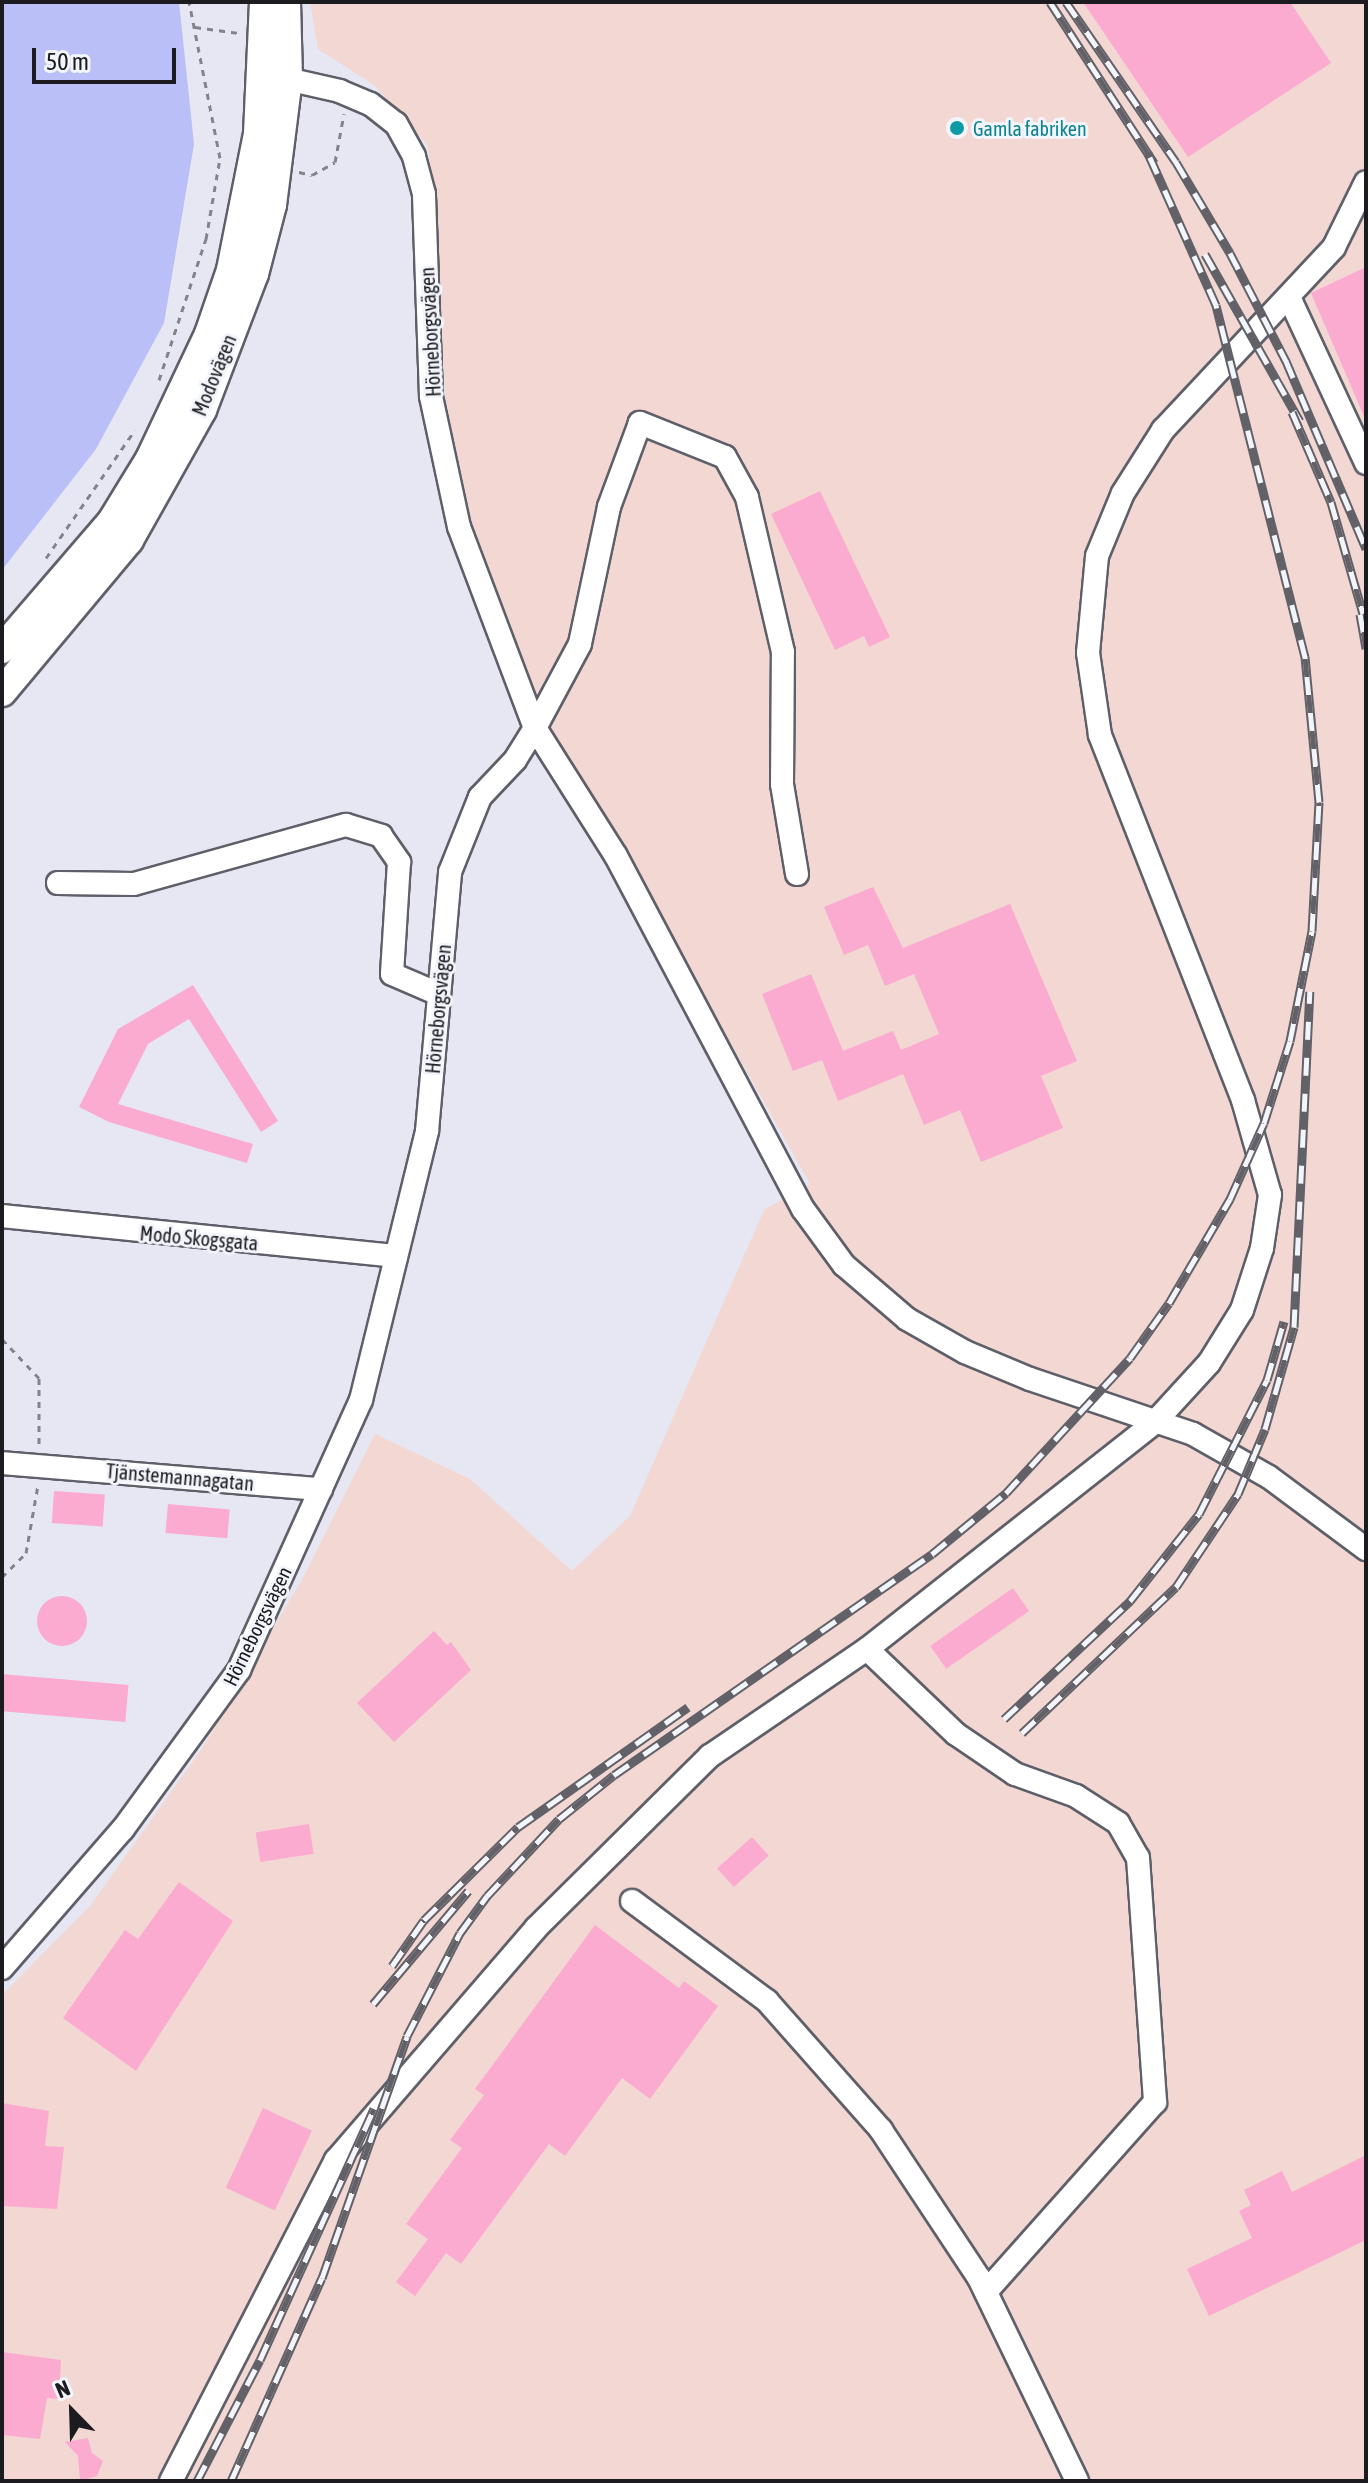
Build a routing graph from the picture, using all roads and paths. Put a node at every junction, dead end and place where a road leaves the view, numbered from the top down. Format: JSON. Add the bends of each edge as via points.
{"nodes":[{"id":1,"x":189,"y":2,"type":"edge"},
{"id":2,"x":264,"y":2,"type":"edge"},
{"id":3,"x":286,"y":2,"type":"edge"},
{"id":4,"x":195,"y":27,"type":"junction"},
{"id":5,"x":265,"y":37,"type":"junction"},
{"id":6,"x":276,"y":77,"type":"junction"},
{"id":7,"x":1366,"y":182,"type":"edge"},
{"id":8,"x":1289,"y":297,"type":"junction"},
{"id":9,"x":155,"y":389,"type":"dead end"},
{"id":10,"x":139,"y":425,"type":"dead end"},
{"id":11,"x":1366,"y":463,"type":"edge"},
{"id":12,"x":39,"y":567,"type":"dead end"},
{"id":13,"x":2,"y":649,"type":"edge"},
{"id":14,"x":2,"y":692,"type":"edge"},
{"id":15,"x":535,"y":728,"type":"junction"},
{"id":16,"x":797,"y":874,"type":"dead end"},
{"id":17,"x":58,"y":883,"type":"dead end"},
{"id":18,"x":439,"y":994,"type":"junction"},
{"id":19,"x":2,"y":1216,"type":"edge"},
{"id":20,"x":396,"y":1256,"type":"junction"},
{"id":21,"x":2,"y":1339,"type":"edge"},
{"id":22,"x":1154,"y":1423,"type":"junction"},
{"id":23,"x":2,"y":1463,"type":"edge"},
{"id":24,"x":39,"y":1466,"type":"junction"},
{"id":25,"x":321,"y":1489,"type":"junction"},
{"id":26,"x":1366,"y":1549,"type":"edge"},
{"id":27,"x":2,"y":1577,"type":"edge"},
{"id":28,"x":867,"y":1649,"type":"junction"},
{"id":29,"x":632,"y":1901,"type":"dead end"},
{"id":30,"x":2,"y":1968,"type":"edge"},
{"id":31,"x":986,"y":2292,"type":"junction"},
{"id":32,"x":171,"y":2481,"type":"edge"},
{"id":33,"x":1077,"y":2481,"type":"edge"}],
"edges":[{"from":1,"to":4,"type":"path"},
{"from":2,"to":5,"type":"main road","name":"Modovägen"},
{"from":3,"to":6,"type":"main road","name":"Modovägen"},
{"from":4,"to":5,"type":"path"},
{"from":4,"to":9,"type":"path","via":[[220,158],[206,239]]},
{"from":5,"to":6,"type":"main road","name":"Modovägen"},
{"from":6,"to":13,"type":"main road","name":"Modovägen","via":[[231,270],[180,397],[112,521]]},
{"from":6,"to":14,"type":"main road","name":"Modovägen","via":[[283,140],[258,260],[202,410],[129,540]]},
{"from":6,"to":15,"type":"street","name":"Hörneborgsvägen","via":[[370,104],[396,124],[414,156],[424,194],[431,396],[459,527]]},
{"from":7,"to":8,"type":"street","via":[[1334,247]]},
{"from":8,"to":11,"type":"street"},
{"from":8,"to":22,"type":"street","via":[[1163,430],[1123,493],[1097,556],[1088,653],[1100,735],[1243,1100],[1270,1195],[1262,1248],[1242,1310],[1209,1363]]},
{"from":10,"to":12,"type":"path"},
{"from":15,"to":16,"type":"street","via":[[580,644],[609,507],[640,423],[725,457],[747,497],[783,652],[782,784]]},
{"from":15,"to":18,"type":"street","name":"Hörneborgsvägen","via":[[515,760],[480,797],[450,872]]},
{"from":15,"to":22,"type":"street","via":[[624,869],[803,1209],[844,1265],[907,1319],[965,1352]]},
{"from":17,"to":18,"type":"street","via":[[134,884],[346,825],[381,836],[399,862],[392,974]]},
{"from":18,"to":20,"type":"street","name":"Hörneborgsvägen","via":[[427,1131]]},
{"from":19,"to":20,"type":"street","name":"Modo Skogsgata"},
{"from":20,"to":25,"type":"street","name":"Hörneborgsvägen","via":[[361,1400]]},
{"from":21,"to":24,"type":"path","via":[[39,1378]]},
{"from":22,"to":26,"type":"street","via":[[1193,1434],[1269,1477]]},
{"from":22,"to":28,"type":"street"},
{"from":23,"to":24,"type":"street","name":"Tjänstemannagatan"},
{"from":24,"to":25,"type":"street","name":"Tjänstemannagatan"},
{"from":24,"to":27,"type":"path","via":[[38,1507],[26,1553]]},
{"from":25,"to":30,"type":"street","name":"Hörneborgsvägen","via":[[239,1670],[123,1829]]},
{"from":28,"to":31,"type":"street","via":[[956,1734],[1015,1774],[1076,1796],[1118,1823],[1138,1858],[1155,2102]]},
{"from":28,"to":32,"type":"street","via":[[710,1756],[658,1805],[536,1928],[336,2160]]},
{"from":29,"to":31,"type":"street","via":[[767,2001],[881,2130]]},
{"from":31,"to":33,"type":"street"}]}
